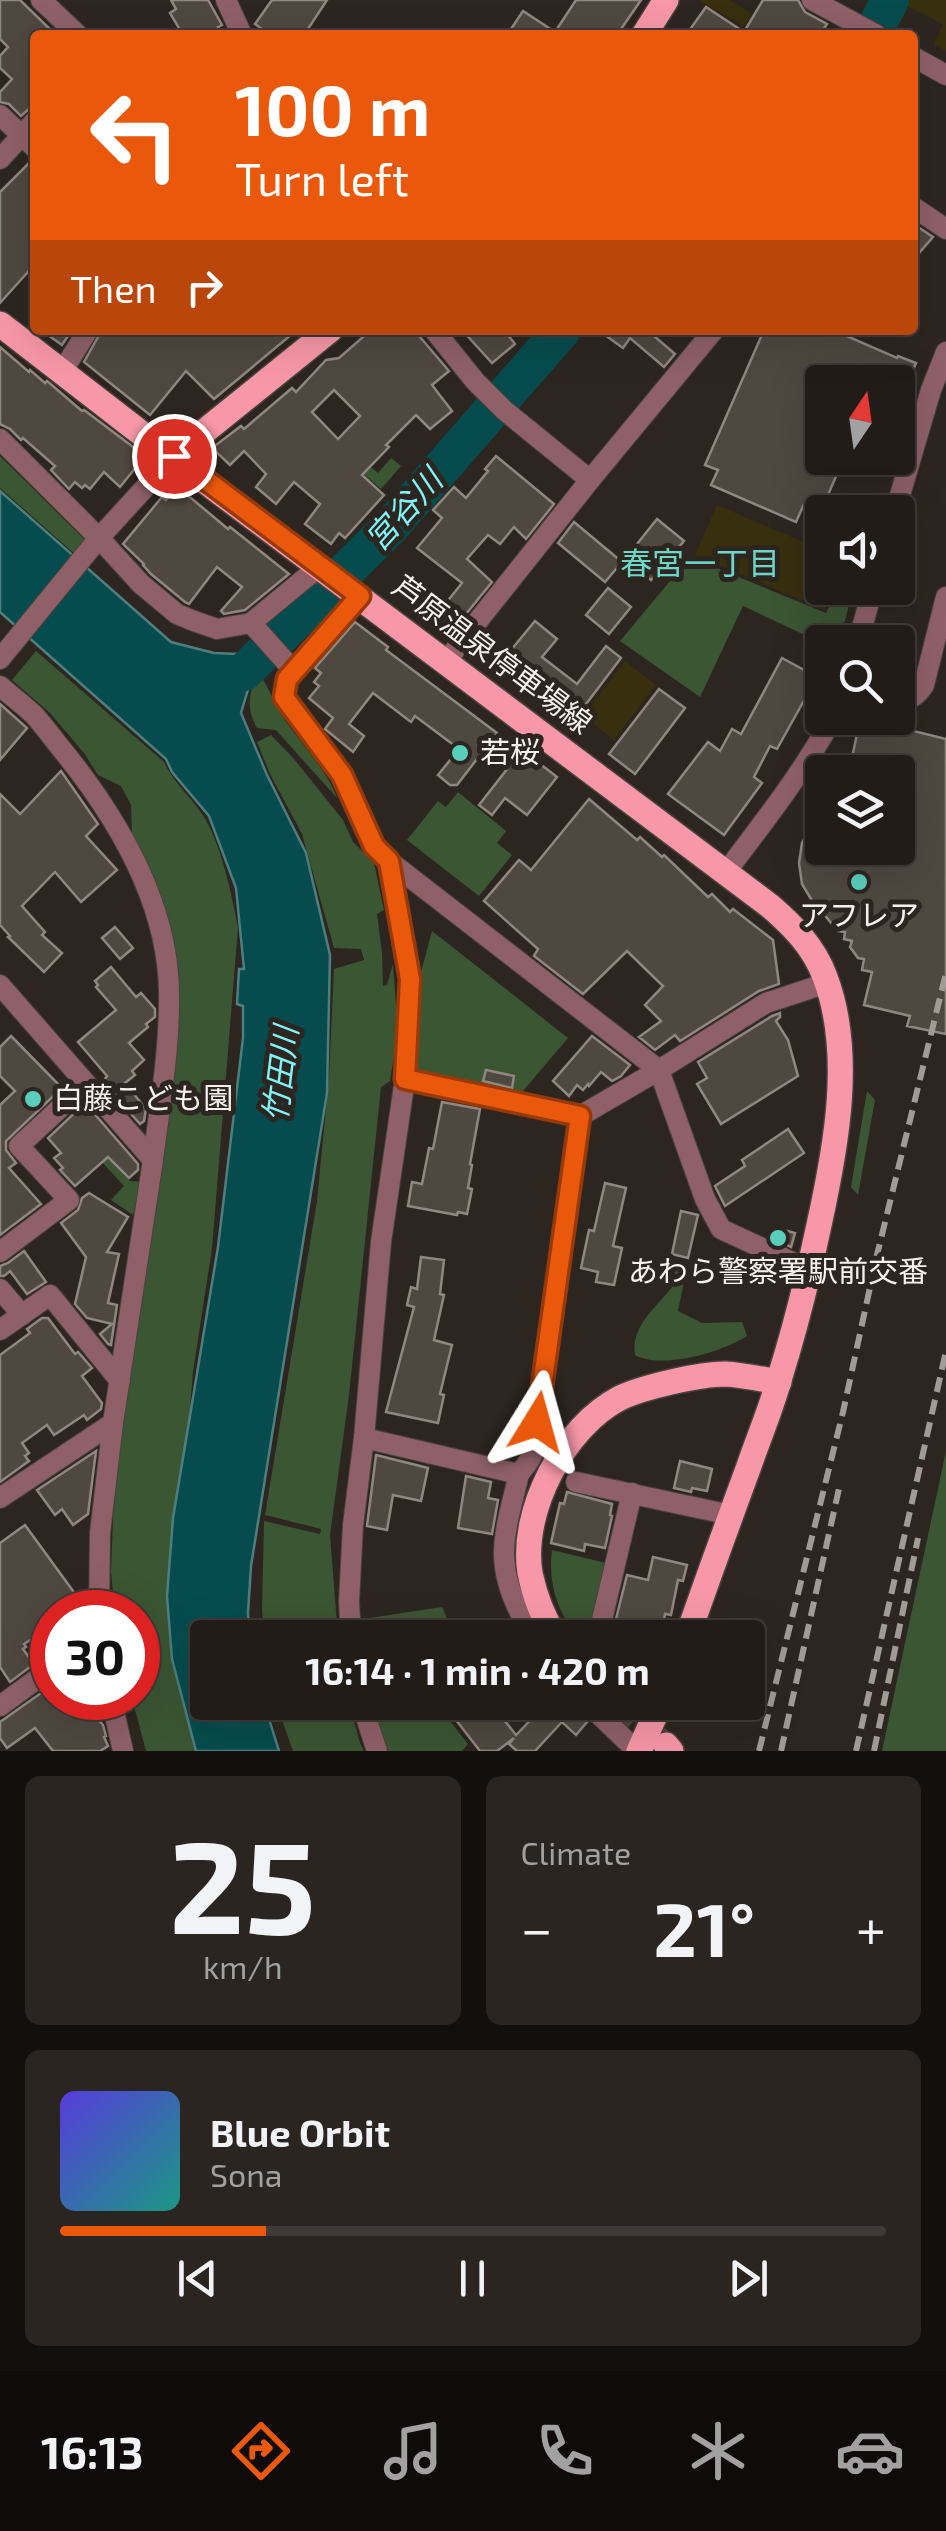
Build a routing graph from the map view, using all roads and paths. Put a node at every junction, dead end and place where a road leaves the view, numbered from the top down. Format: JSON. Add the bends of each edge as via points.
{"nodes":[{"id":1,"x":42,"y":0,"type":"edge"},
{"id":2,"x":226,"y":0,"type":"edge"},
{"id":3,"x":666,"y":0,"type":"edge"},
{"id":4,"x":812,"y":0,"type":"edge"},
{"id":5,"x":73,"y":30,"type":"edge"},
{"id":6,"x":240,"y":30,"type":"edge"},
{"id":7,"x":647,"y":30,"type":"edge"},
{"id":8,"x":867,"y":30,"type":"edge"},
{"id":9,"x":918,"y":60,"type":"edge"},
{"id":10,"x":946,"y":76,"type":"edge"},
{"id":11,"x":0,"y":116,"type":"edge"},
{"id":12,"x":30,"y":134,"type":"edge"},
{"id":13,"x":30,"y":136,"type":"edge"},
{"id":14,"x":0,"y":160,"type":"edge"},
{"id":15,"x":918,"y":211,"type":"edge"},
{"id":16,"x":946,"y":229,"type":"edge"},
{"id":17,"x":0,"y":324,"type":"edge"},
{"id":18,"x":85,"y":335,"type":"edge"},
{"id":19,"x":324,"y":335,"type":"edge"},
{"id":20,"x":438,"y":335,"type":"edge"},
{"id":21,"x":710,"y":335,"type":"edge"},
{"id":22,"x":946,"y":352,"type":"edge"},
{"id":23,"x":62,"y":372,"type":"junction"},
{"id":24,"x":939,"y":392,"type":"edge"},
{"id":25,"x":0,"y":439,"type":"edge"},
{"id":26,"x":174,"y":456,"type":"junction"},
{"id":27,"x":590,"y":480,"type":"junction"},
{"id":28,"x":901,"y":495,"type":"edge"},
{"id":29,"x":99,"y":538,"type":"junction"},
{"id":30,"x":320,"y":566,"type":"junction"},
{"id":31,"x":354,"y":591,"type":"junction"},
{"id":32,"x":946,"y":596,"type":"edge"},
{"id":33,"x":251,"y":623,"type":"junction"},
{"id":34,"x":0,"y":660,"type":"edge"},
{"id":35,"x":446,"y":661,"type":"junction"},
{"id":36,"x":294,"y":671,"type":"junction"},
{"id":37,"x":0,"y":686,"type":"edge"},
{"id":38,"x":915,"y":696,"type":"edge"},
{"id":39,"x":823,"y":735,"type":"edge"},
{"id":40,"x":389,"y":861,"type":"junction"},
{"id":41,"x":726,"y":872,"type":"junction"},
{"id":42,"x":828,"y":984,"type":"junction"},
{"id":43,"x":0,"y":985,"type":"edge"},
{"id":44,"x":659,"y":1070,"type":"junction"},
{"id":45,"x":405,"y":1079,"type":"junction"},
{"id":46,"x":86,"y":1084,"type":"junction"},
{"id":47,"x":580,"y":1116,"type":"junction"},
{"id":48,"x":153,"y":1160,"type":"junction"},
{"id":49,"x":0,"y":1252,"type":"edge"},
{"id":50,"x":810,"y":1270,"type":"junction"},
{"id":51,"x":0,"y":1289,"type":"edge"},
{"id":52,"x":22,"y":1315,"type":"junction"},
{"id":53,"x":0,"y":1330,"type":"edge"},
{"id":54,"x":120,"y":1381,"type":"junction"},
{"id":55,"x":779,"y":1382,"type":"junction"},
{"id":56,"x":113,"y":1423,"type":"junction"},
{"id":57,"x":364,"y":1438,"type":"junction"},
{"id":58,"x":518,"y":1474,"type":"junction"},
{"id":59,"x":576,"y":1482,"type":"dead end"},
{"id":60,"x":632,"y":1493,"type":"junction"},
{"id":61,"x":0,"y":1498,"type":"edge"},
{"id":62,"x":731,"y":1515,"type":"junction"},
{"id":63,"x":99,"y":1590,"type":"edge"},
{"id":64,"x":350,"y":1620,"type":"edge"},
{"id":65,"x":524,"y":1620,"type":"edge"},
{"id":66,"x":546,"y":1620,"type":"edge"},
{"id":67,"x":602,"y":1620,"type":"edge"},
{"id":68,"x":693,"y":1620,"type":"edge"},
{"id":69,"x":30,"y":1684,"type":"edge"},
{"id":70,"x":0,"y":1706,"type":"edge"},
{"id":71,"x":115,"y":1720,"type":"edge"},
{"id":72,"x":367,"y":1720,"type":"edge"},
{"id":73,"x":605,"y":1720,"type":"edge"},
{"id":74,"x":653,"y":1720,"type":"edge"},
{"id":75,"x":121,"y":1750,"type":"edge"},
{"id":76,"x":378,"y":1751,"type":"edge"},
{"id":77,"x":638,"y":1751,"type":"edge"}],
"edges":[{"from":1,"to":5,"type":"street"},
{"from":2,"to":6,"type":"street"},
{"from":3,"to":7,"type":"main road"},
{"from":4,"to":8,"type":"street"},
{"from":9,"to":10,"type":"street"},
{"from":11,"to":12,"type":"street"},
{"from":13,"to":14,"type":"street"},
{"from":15,"to":16,"type":"street"},
{"from":17,"to":23,"type":"main road","name":"芦原温泉停車場線"},
{"from":18,"to":23,"type":"street"},
{"from":19,"to":26,"type":"main road"},
{"from":20,"to":27,"type":"street","via":[[504,410]]},
{"from":21,"to":27,"type":"street"},
{"from":22,"to":24,"type":"street"},
{"from":23,"to":26,"type":"main road","name":"芦原温泉停車場線"},
{"from":24,"to":28,"type":"street"},
{"from":25,"to":29,"type":"street"},
{"from":26,"to":29,"type":"street"},
{"from":26,"to":30,"type":"main road","name":"芦原温泉停車場線"},
{"from":27,"to":35,"type":"street"},
{"from":29,"to":33,"type":"street","via":[[178,614],[217,629]]},
{"from":29,"to":34,"type":"street"},
{"from":30,"to":31,"type":"main road","name":"芦原温泉停車場線"},
{"from":30,"to":33,"type":"street"},
{"from":31,"to":35,"type":"main road","name":"芦原温泉停車場線"},
{"from":31,"to":36,"type":"street"},
{"from":32,"to":38,"type":"street","via":[[924,685]]},
{"from":33,"to":36,"type":"street"},
{"from":35,"to":41,"type":"main road","name":"芦原温泉停車場線"},
{"from":36,"to":40,"type":"street","via":[[284,697],[342,775],[374,846]]},
{"from":37,"to":48,"type":"street","via":[[36,717],[87,780],[131,851],[154,908],[169,990]]},
{"from":39,"to":41,"type":"street"},
{"from":40,"to":44,"type":"street"},
{"from":40,"to":45,"type":"street","via":[[410,979]]},
{"from":41,"to":42,"type":"main road","name":"芦原温泉停車場線","via":[[794,926]]},
{"from":42,"to":44,"type":"street","via":[[766,1003]]},
{"from":42,"to":50,"type":"main road","name":"芦原温泉停車場線","via":[[840,1090]]},
{"from":43,"to":46,"type":"street"},
{"from":44,"to":47,"type":"street"},
{"from":44,"to":50,"type":"street","via":[[721,1230]]},
{"from":45,"to":47,"type":"street"},
{"from":45,"to":57,"type":"street"},
{"from":46,"to":48,"type":"street"},
{"from":46,"to":49,"type":"street","via":[[19,1146],[69,1200]]},
{"from":47,"to":58,"type":"street","via":[[539,1440]]},
{"from":48,"to":54,"type":"street"},
{"from":50,"to":55,"type":"main road","name":"芦原温泉停車場線"},
{"from":51,"to":52,"type":"street"},
{"from":52,"to":53,"type":"street"},
{"from":52,"to":54,"type":"street","via":[[50,1296]]},
{"from":54,"to":56,"type":"street"},
{"from":55,"to":62,"type":"main road","name":"芦原温泉停車場線"},
{"from":55,"to":66,"type":"main road","via":[[722,1374],[646,1389],[601,1410],[565,1446],[542,1489],[529,1559]]},
{"from":56,"to":61,"type":"street"},
{"from":56,"to":63,"type":"street"},
{"from":57,"to":58,"type":"street"},
{"from":57,"to":64,"type":"street"},
{"from":58,"to":65,"type":"street","via":[[504,1553]]},
{"from":59,"to":60,"type":"street"},
{"from":60,"to":62,"type":"street"},
{"from":60,"to":67,"type":"street"},
{"from":62,"to":68,"type":"main road","name":"芦原温泉停車場線"},
{"from":69,"to":70,"type":"street"},
{"from":71,"to":75,"type":"street"},
{"from":72,"to":76,"type":"street"},
{"from":73,"to":77,"type":"street"},
{"from":74,"to":77,"type":"main road"}]}
